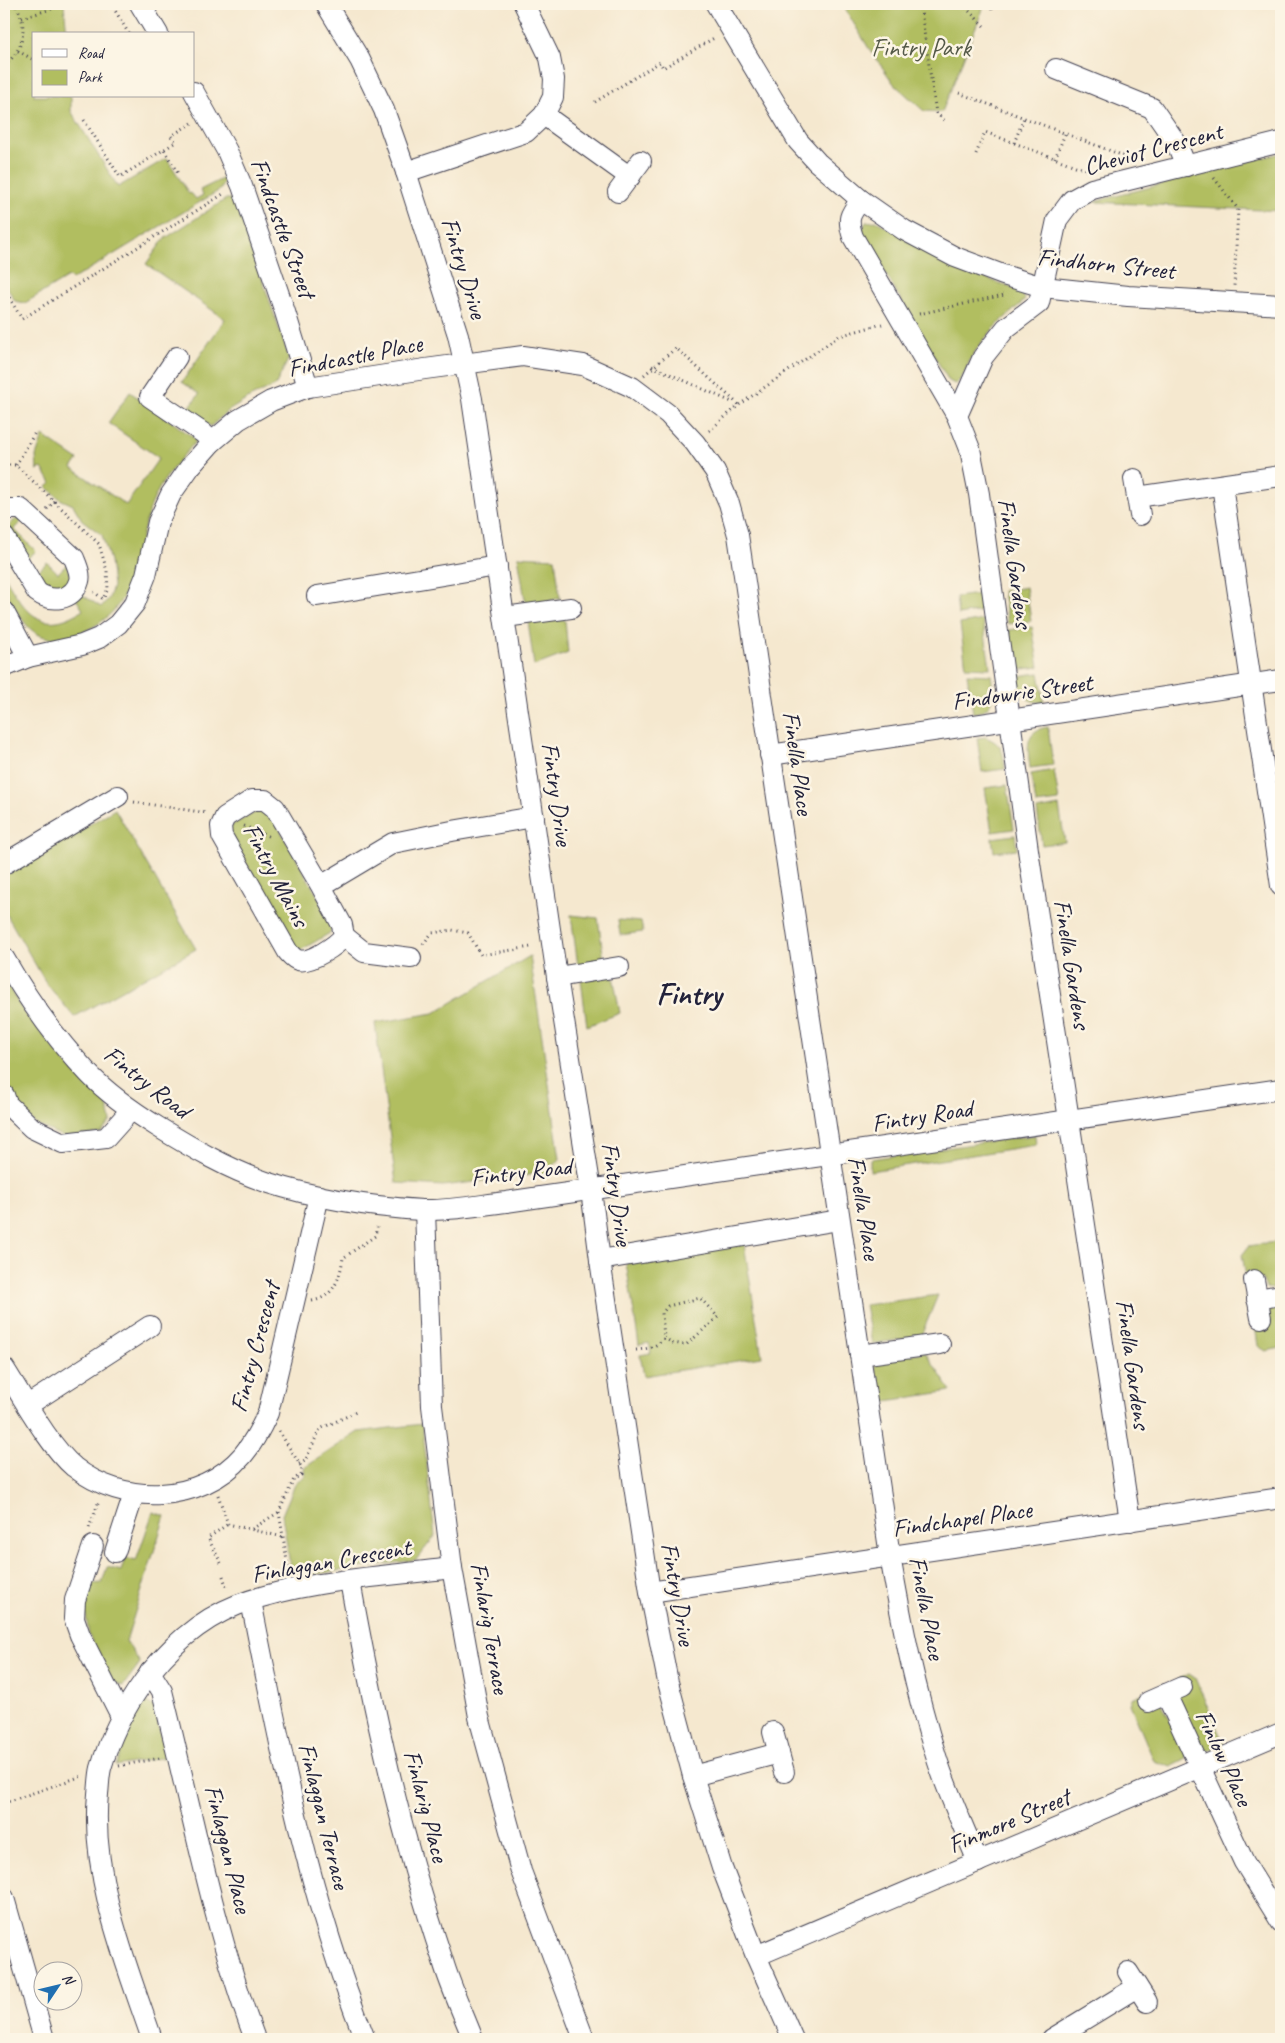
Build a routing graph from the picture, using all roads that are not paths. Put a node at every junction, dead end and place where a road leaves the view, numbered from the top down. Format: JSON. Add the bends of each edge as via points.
{"nodes":[{"id":1,"x":140,"y":4,"type":"edge"},
{"id":2,"x":326,"y":4,"type":"edge"},
{"id":3,"x":524,"y":4,"type":"edge"},
{"id":4,"x":716,"y":4,"type":"edge"},
{"id":5,"x":157,"y":32,"type":"edge"},
{"id":6,"x":1056,"y":69,"type":"dead end"},
{"id":7,"x":195,"y":94,"type":"edge"},
{"id":8,"x":544,"y":115,"type":"junction"},
{"id":9,"x":1281,"y":142,"type":"edge"},
{"id":10,"x":1194,"y":164,"type":"junction"},
{"id":11,"x":406,"y":172,"type":"junction"},
{"id":12,"x":630,"y":177,"type":"dead end"},
{"id":13,"x":861,"y":200,"type":"junction"},
{"id":14,"x":1043,"y":287,"type":"junction"},
{"id":15,"x":1281,"y":305,"type":"edge"},
{"id":16,"x":177,"y":357,"type":"dead end"},
{"id":17,"x":464,"y":364,"type":"junction"},
{"id":18,"x":308,"y":387,"type":"junction"},
{"id":19,"x":957,"y":416,"type":"junction"},
{"id":20,"x":212,"y":442,"type":"junction"},
{"id":21,"x":1281,"y":476,"type":"edge"},
{"id":22,"x":1222,"y":485,"type":"junction"},
{"id":23,"x":1137,"y":497,"type":"dead end"},
{"id":24,"x":5,"y":510,"type":"edge"},
{"id":25,"x":4,"y":537,"type":"edge"},
{"id":26,"x":497,"y":566,"type":"junction"},
{"id":27,"x":317,"y":596,"type":"dead end"},
{"id":28,"x":571,"y":608,"type":"dead end"},
{"id":29,"x":4,"y":612,"type":"edge"},
{"id":30,"x":505,"y":617,"type":"junction"},
{"id":31,"x":28,"y":657,"type":"junction"},
{"id":32,"x":4,"y":667,"type":"edge"},
{"id":33,"x":1281,"y":680,"type":"edge"},
{"id":34,"x":1251,"y":684,"type":"junction"},
{"id":35,"x":1010,"y":720,"type":"junction"},
{"id":36,"x":770,"y":755,"type":"junction"},
{"id":37,"x":118,"y":796,"type":"dead end"},
{"id":38,"x":534,"y":817,"type":"junction"},
{"id":39,"x":4,"y":864,"type":"edge"},
{"id":40,"x":320,"y":886,"type":"junction"},
{"id":41,"x":1281,"y":886,"type":"edge"},
{"id":42,"x":344,"y":936,"type":"junction"},
{"id":43,"x":4,"y":958,"type":"edge"},
{"id":44,"x":411,"y":958,"type":"road end"},
{"id":45,"x":619,"y":967,"type":"dead end"},
{"id":46,"x":557,"y":977,"type":"junction"},
{"id":47,"x":1281,"y":1089,"type":"edge"},
{"id":48,"x":4,"y":1095,"type":"edge"},
{"id":49,"x":132,"y":1110,"type":"junction"},
{"id":50,"x":1070,"y":1120,"type":"junction"},
{"id":51,"x":830,"y":1156,"type":"junction"},
{"id":52,"x":591,"y":1190,"type":"junction"},
{"id":53,"x":319,"y":1196,"type":"junction"},
{"id":54,"x":425,"y":1210,"type":"junction"},
{"id":55,"x":840,"y":1220,"type":"junction"},
{"id":56,"x":600,"y":1260,"type":"junction"},
{"id":57,"x":1281,"y":1295,"type":"edge"},
{"id":58,"x":1257,"y":1299,"type":"dead end"},
{"id":59,"x":150,"y":1326,"type":"dead end"},
{"id":60,"x":940,"y":1344,"type":"dead end"},
{"id":61,"x":860,"y":1355,"type":"junction"},
{"id":62,"x":4,"y":1368,"type":"edge"},
{"id":63,"x":28,"y":1405,"type":"junction"},
{"id":64,"x":134,"y":1494,"type":"junction"},
{"id":65,"x":1281,"y":1498,"type":"edge"},
{"id":66,"x":1130,"y":1521,"type":"junction"},
{"id":67,"x":93,"y":1546,"type":"dead end"},
{"id":68,"x":115,"y":1552,"type":"dead end"},
{"id":69,"x":890,"y":1556,"type":"junction"},
{"id":70,"x":452,"y":1568,"type":"junction"},
{"id":71,"x":350,"y":1581,"type":"junction"},
{"id":72,"x":650,"y":1592,"type":"junction"},
{"id":73,"x":251,"y":1601,"type":"junction"},
{"id":74,"x":150,"y":1672,"type":"junction"},
{"id":75,"x":1165,"y":1694,"type":"dead end"},
{"id":76,"x":121,"y":1716,"type":"junction"},
{"id":77,"x":773,"y":1732,"type":"dead end"},
{"id":78,"x":1281,"y":1733,"type":"edge"},
{"id":79,"x":1199,"y":1768,"type":"junction"},
{"id":80,"x":693,"y":1776,"type":"junction"},
{"id":81,"x":978,"y":1862,"type":"junction"},
{"id":82,"x":4,"y":1898,"type":"edge"},
{"id":83,"x":1281,"y":1922,"type":"edge"},
{"id":84,"x":756,"y":1956,"type":"junction"},
{"id":85,"x":1137,"y":1987,"type":"dead end"},
{"id":86,"x":44,"y":2039,"type":"edge"},
{"id":87,"x":152,"y":2039,"type":"edge"},
{"id":88,"x":255,"y":2039,"type":"edge"},
{"id":89,"x":365,"y":2039,"type":"edge"},
{"id":90,"x":473,"y":2039,"type":"edge"},
{"id":91,"x":584,"y":2039,"type":"edge"},
{"id":92,"x":793,"y":2039,"type":"edge"},
{"id":93,"x":1052,"y":2039,"type":"edge"}],
"edges":[{"from":1,"to":5,"type":"street"},
{"from":2,"to":11,"type":"street","name":"Fintry Drive","via":[[360,60],[384,110]]},
{"from":3,"to":8,"type":"street","via":[[550,58],[554,78],[553,97]]},
{"from":4,"to":13,"type":"street","name":"Findhorn Street","via":[[798,141]]},
{"from":6,"to":10,"type":"street","via":[[1152,108]]},
{"from":7,"to":18,"type":"street","name":"Findcastle Street","via":[[227,150],[242,186]]},
{"from":8,"to":11,"type":"street","via":[[526,132]]},
{"from":8,"to":12,"type":"street"},
{"from":9,"to":10,"type":"street","name":"Cheviot Crescent"},
{"from":10,"to":14,"type":"street","name":"Cheviot Crescent","via":[[1092,189],[1072,200],[1057,220]]},
{"from":11,"to":17,"type":"street","name":"Fintry Drive"},
{"from":13,"to":14,"type":"street","name":"Findhorn Street","via":[[904,230],[954,256]]},
{"from":13,"to":19,"type":"street","name":"Finella Gardens","via":[[851,213],[849,224],[853,237]]},
{"from":14,"to":15,"type":"street","name":"Findhorn Street","via":[[1128,296]]},
{"from":14,"to":19,"type":"street","via":[[1039,304],[1006,328],[983,357]]},
{"from":16,"to":20,"type":"street","via":[[150,397]]},
{"from":17,"to":18,"type":"street","name":"Findcastle Place"},
{"from":17,"to":26,"type":"street","name":"Fintry Drive"},
{"from":17,"to":36,"type":"street","name":"Finella Place","via":[[523,356],[583,365],[632,387],[668,414],[695,443],[715,471],[738,535]]},
{"from":18,"to":20,"type":"street","name":"Findcastle Place","via":[[271,401],[238,420]]},
{"from":19,"to":35,"type":"street","name":"Finella Gardens","via":[[970,449],[979,494]]},
{"from":20,"to":31,"type":"street","name":"Findcastle Place","via":[[171,494],[158,522],[146,575],[135,603],[118,624],[99,638],[82,645]]},
{"from":21,"to":22,"type":"street"},
{"from":22,"to":23,"type":"street"},
{"from":22,"to":34,"type":"street"},
{"from":24,"to":25,"type":"street","via":[[21,509],[74,558],[79,581],[73,591],[54,600],[37,592]]},
{"from":26,"to":27,"type":"street"},
{"from":26,"to":30,"type":"street","name":"Fintry Drive"},
{"from":28,"to":30,"type":"street"},
{"from":29,"to":31,"type":"street"},
{"from":30,"to":38,"type":"street","name":"Fintry Drive"},
{"from":31,"to":32,"type":"street","name":"Findcastle Place"},
{"from":33,"to":34,"type":"street","name":"Findowrie Street"},
{"from":34,"to":35,"type":"street","name":"Findowrie Street"},
{"from":34,"to":41,"type":"street"},
{"from":35,"to":36,"type":"street","name":"Findowrie Street"},
{"from":35,"to":50,"type":"street","name":"Finella Gardens"},
{"from":36,"to":51,"type":"street","name":"Finella Place"},
{"from":37,"to":39,"type":"street"},
{"from":38,"to":40,"type":"street","name":"Fintry Mains","via":[[393,843]]},
{"from":38,"to":46,"type":"street","name":"Fintry Drive"},
{"from":40,"to":42,"type":"street","name":"Fintry Mains","via":[[342,925]]},
{"from":40,"to":42,"type":"street","name":"Fintry Mains","via":[[275,808],[265,800],[252,800],[225,817],[221,826],[222,836],[288,952],[297,960],[308,961],[337,944]]},
{"from":42,"to":44,"type":"street","via":[[364,952]]},
{"from":43,"to":49,"type":"street","name":"Fintry Road","via":[[22,991],[56,1036],[91,1075]]},
{"from":45,"to":46,"type":"street"},
{"from":46,"to":52,"type":"street","name":"Fintry Drive"},
{"from":47,"to":50,"type":"street","name":"Fintry Road"},
{"from":48,"to":49,"type":"street","via":[[7,1104],[32,1128],[63,1143],[106,1138]]},
{"from":49,"to":53,"type":"street","name":"Fintry Road","via":[[214,1159],[266,1182]]},
{"from":50,"to":51,"type":"street","name":"Fintry Road"},
{"from":50,"to":66,"type":"street","name":"Finella Gardens"},
{"from":51,"to":52,"type":"street","name":"Fintry Road"},
{"from":51,"to":55,"type":"street","name":"Finella Place"},
{"from":52,"to":54,"type":"street","name":"Fintry Road"},
{"from":52,"to":56,"type":"street","name":"Fintry Drive"},
{"from":53,"to":54,"type":"street","name":"Fintry Road"},
{"from":53,"to":64,"type":"street","name":"Fintry Crescent","via":[[268,1413],[256,1438],[242,1457],[200,1485],[172,1494]]},
{"from":54,"to":70,"type":"street","name":"Finlarig Terrace","via":[[432,1406]]},
{"from":55,"to":56,"type":"street"},
{"from":55,"to":61,"type":"street","name":"Finella Place"},
{"from":56,"to":72,"type":"street","name":"Fintry Drive"},
{"from":57,"to":58,"type":"street"},
{"from":59,"to":63,"type":"street"},
{"from":60,"to":61,"type":"street"},
{"from":61,"to":69,"type":"street","name":"Finella Place"},
{"from":62,"to":63,"type":"street","name":"Fintry Crescent"},
{"from":63,"to":64,"type":"street","name":"Fintry Crescent","via":[[55,1446],[74,1466],[101,1484]]},
{"from":64,"to":68,"type":"street"},
{"from":65,"to":66,"type":"street","name":"Findchapel Place"},
{"from":66,"to":69,"type":"street","name":"Findchapel Place"},
{"from":67,"to":76,"type":"street","via":[[75,1600],[74,1618]]},
{"from":69,"to":72,"type":"street","name":"Findchapel Place"},
{"from":69,"to":81,"type":"street","name":"Finella Place","via":[[917,1693],[937,1758]]},
{"from":70,"to":71,"type":"street","name":"Finlaggan Crescent"},
{"from":70,"to":91,"type":"street","name":"Finlarig Terrace","via":[[479,1717],[521,1871]]},
{"from":71,"to":73,"type":"street","name":"Finlaggan Crescent","via":[[292,1590]]},
{"from":71,"to":90,"type":"street","name":"Finlarig Place","via":[[369,1687],[403,1829],[443,1962]]},
{"from":72,"to":80,"type":"street","name":"Fintry Drive","via":[[668,1682]]},
{"from":73,"to":74,"type":"street","name":"Finlaggan Crescent","via":[[234,1606],[197,1627],[172,1647]]},
{"from":73,"to":89,"type":"street","name":"Finlaggan Terrace","via":[[280,1753],[319,1904]]},
{"from":74,"to":76,"type":"street","name":"Finlaggan Crescent"},
{"from":74,"to":88,"type":"street","name":"Finlaggan Place","via":[[162,1691],[209,1888]]},
{"from":75,"to":79,"type":"street","name":"Finlow Place"},
{"from":76,"to":87,"type":"street","name":"Finlaggan Crescent","via":[[101,1769],[96,1810],[100,1859],[116,1935]]},
{"from":77,"to":80,"type":"street","via":[[782,1763]]},
{"from":78,"to":79,"type":"street","name":"Finmore Street"},
{"from":79,"to":81,"type":"street","name":"Finmore Street"},
{"from":79,"to":83,"type":"street","name":"Finlow Place","via":[[1244,1862]]},
{"from":80,"to":84,"type":"street","name":"Fintry Drive","via":[[722,1868]]},
{"from":81,"to":84,"type":"street","name":"Finmore Street"},
{"from":82,"to":86,"type":"street"},
{"from":84,"to":92,"type":"street","name":"Fintry Drive"},
{"from":85,"to":93,"type":"street"}]}
